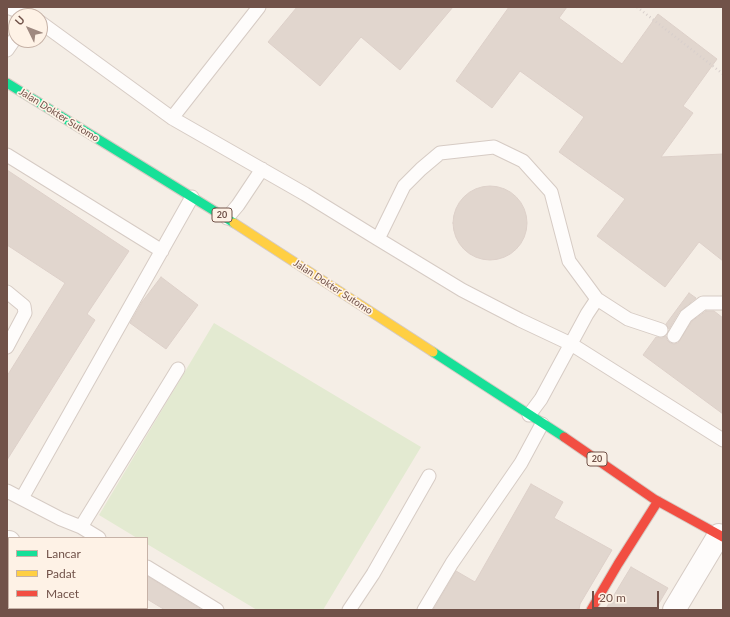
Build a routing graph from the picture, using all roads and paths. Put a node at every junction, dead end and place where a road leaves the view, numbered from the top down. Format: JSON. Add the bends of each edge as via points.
{"nodes":[{"id":1,"x":259,"y":7,"type":"edge"},
{"id":2,"x":637,"y":7,"type":"edge"},
{"id":3,"x":48,"y":28,"type":"edge"},
{"id":4,"x":723,"y":74,"type":"edge"},
{"id":5,"x":7,"y":83,"type":"edge"},
{"id":6,"x":7,"y":89,"type":"edge"},
{"id":7,"x":172,"y":118,"type":"junction"},
{"id":8,"x":7,"y":155,"type":"edge"},
{"id":9,"x":262,"y":169,"type":"junction"},
{"id":10,"x":190,"y":201,"type":"junction"},
{"id":11,"x":227,"y":218,"type":"junction"},
{"id":12,"x":378,"y":239,"type":"junction"},
{"id":13,"x":162,"y":250,"type":"junction"},
{"id":14,"x":7,"y":292,"type":"edge"},
{"id":15,"x":597,"y":299,"type":"junction"},
{"id":16,"x":723,"y":303,"type":"edge"},
{"id":17,"x":661,"y":330,"type":"dead end"},
{"id":18,"x":674,"y":336,"type":"dead end"},
{"id":19,"x":571,"y":344,"type":"junction"},
{"id":20,"x":7,"y":347,"type":"edge"},
{"id":21,"x":178,"y":369,"type":"dead end"},
{"id":22,"x":537,"y":422,"type":"junction"},
{"id":23,"x":723,"y":440,"type":"edge"},
{"id":24,"x":429,"y":476,"type":"dead end"},
{"id":25,"x":7,"y":491,"type":"edge"},
{"id":26,"x":22,"y":498,"type":"junction"},
{"id":27,"x":656,"y":500,"type":"junction"},
{"id":28,"x":81,"y":527,"type":"junction"},
{"id":29,"x":721,"y":536,"type":"edge"},
{"id":30,"x":97,"y":537,"type":"edge"},
{"id":31,"x":148,"y":568,"type":"edge"},
{"id":32,"x":217,"y":610,"type":"edge"},
{"id":33,"x":349,"y":610,"type":"edge"},
{"id":34,"x":424,"y":610,"type":"edge"},
{"id":35,"x":591,"y":610,"type":"edge"},
{"id":36,"x":674,"y":610,"type":"edge"}],
"edges":[{"from":1,"to":7,"type":"lane"},
{"from":2,"to":4,"type":"path"},
{"from":3,"to":7,"type":"lane"},
{"from":5,"to":10,"type":"main road","name":"Jalan Dokter Sutomo","number":"20"},
{"from":6,"to":10,"type":"street","name":"Jalan Dokter Sutomo"},
{"from":7,"to":9,"type":"lane"},
{"from":8,"to":13,"type":"lane"},
{"from":9,"to":11,"type":"lane"},
{"from":9,"to":12,"type":"lane"},
{"from":10,"to":11,"type":"main road","name":"Jalan Dokter Sutomo","number":"20"},
{"from":10,"to":13,"type":"lane"},
{"from":10,"to":22,"type":"street","name":"Jalan Dokter Sutomo","via":[[438,365]]},
{"from":11,"to":22,"type":"main road","name":"Jalan Dokter Sutomo","number":"20"},
{"from":12,"to":15,"type":"lane","via":[[404,186],[440,153],[494,147],[523,161],[551,192],[569,261]]},
{"from":12,"to":19,"type":"lane","via":[[462,290]]},
{"from":13,"to":26,"type":"lane"},
{"from":14,"to":20,"type":"lane","via":[[24,306],[25,313]]},
{"from":15,"to":17,"type":"lane","via":[[628,318]]},
{"from":15,"to":19,"type":"lane"},
{"from":16,"to":18,"type":"lane","via":[[703,303],[686,316]]},
{"from":19,"to":22,"type":"lane","via":[[541,399]]},
{"from":19,"to":23,"type":"lane"},
{"from":21,"to":28,"type":"lane"},
{"from":22,"to":27,"type":"street","name":"Jalan Dokter Sutomo","via":[[653,501]]},
{"from":22,"to":34,"type":"lane","via":[[521,464],[452,563]]},
{"from":24,"to":33,"type":"lane","via":[[373,574]]},
{"from":25,"to":26,"type":"lane"},
{"from":26,"to":28,"type":"lane"},
{"from":27,"to":29,"type":"main road","name":"Jalan Dokter Sutomo"},
{"from":27,"to":35,"type":"main road"},
{"from":28,"to":30,"type":"lane"},
{"from":29,"to":36,"type":"street"},
{"from":31,"to":32,"type":"lane"}]}
